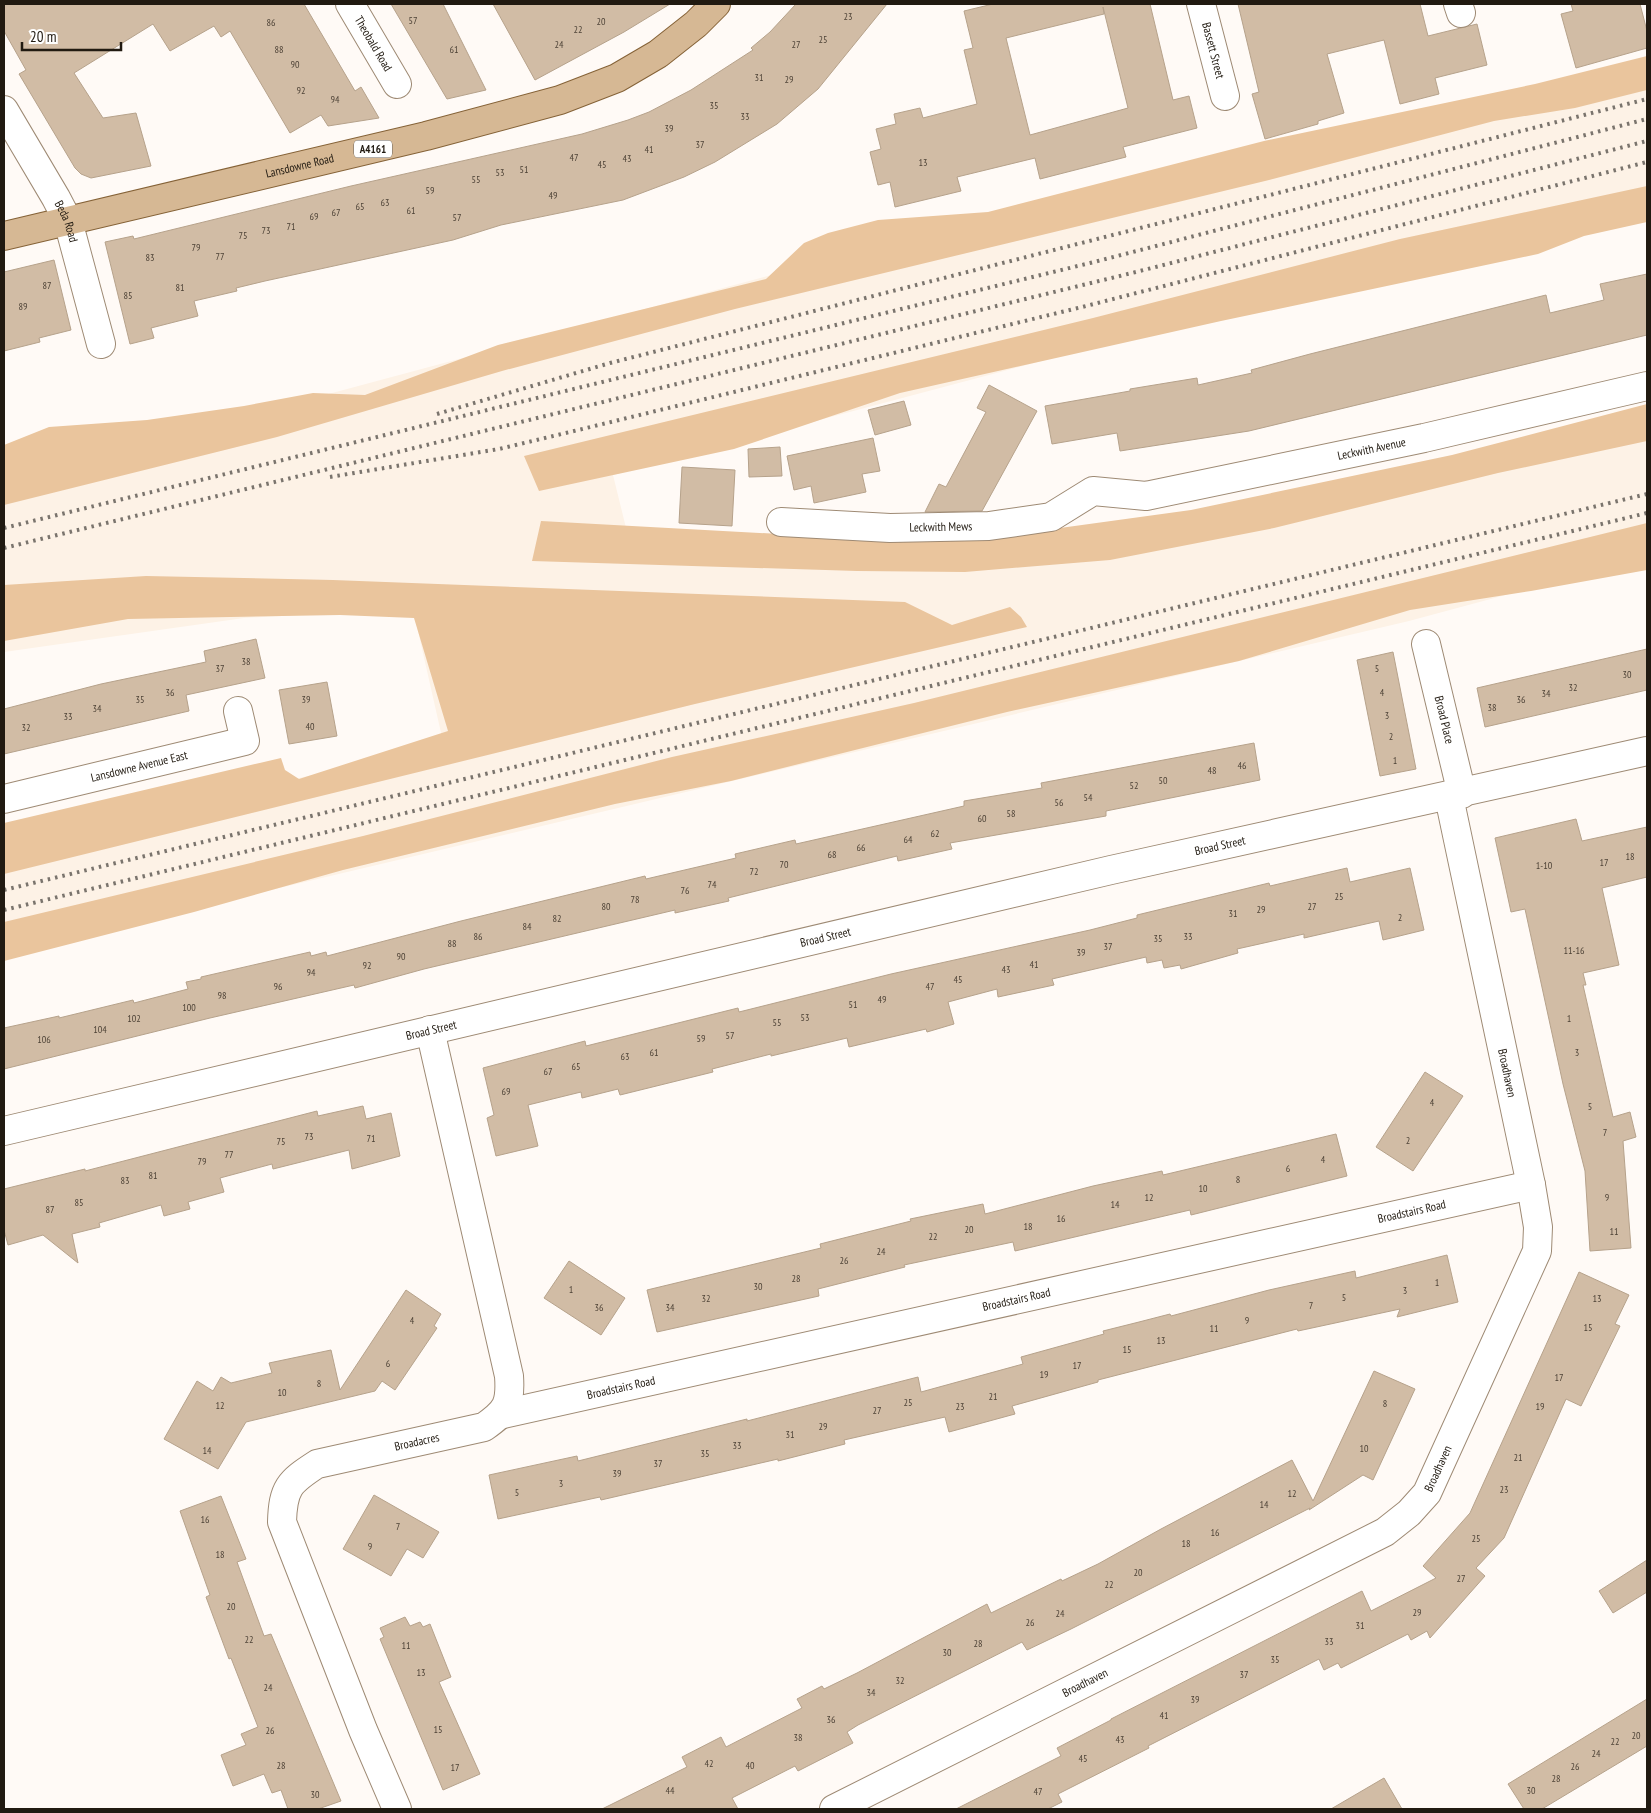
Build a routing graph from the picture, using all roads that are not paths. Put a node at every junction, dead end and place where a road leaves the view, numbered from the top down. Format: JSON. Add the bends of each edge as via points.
{"nodes":[{"id":1,"x":350,"y":4,"type":"edge"},
{"id":2,"x":716,"y":4,"type":"edge"},
{"id":3,"x":1201,"y":4,"type":"edge"},
{"id":4,"x":397,"y":84,"type":"dead end"},
{"id":5,"x":1225,"y":96,"type":"dead end"},
{"id":6,"x":4,"y":110,"type":"edge"},
{"id":7,"x":68,"y":221,"type":"junction"},
{"id":8,"x":4,"y":236,"type":"edge"},
{"id":9,"x":101,"y":344,"type":"dead end"},
{"id":10,"x":1647,"y":386,"type":"edge"},
{"id":11,"x":1093,"y":491,"type":"joint"},
{"id":12,"x":781,"y":522,"type":"dead end"},
{"id":13,"x":1426,"y":644,"type":"dead end"},
{"id":14,"x":238,"y":711,"type":"dead end"},
{"id":15,"x":1647,"y":751,"type":"edge"},
{"id":16,"x":1455,"y":795,"type":"junction"},
{"id":17,"x":4,"y":799,"type":"edge"},
{"id":18,"x":430,"y":1030,"type":"junction"},
{"id":19,"x":4,"y":1131,"type":"edge"},
{"id":20,"x":1530,"y":1186,"type":"junction"},
{"id":21,"x":503,"y":1414,"type":"junction"},
{"id":22,"x":397,"y":1809,"type":"edge"},
{"id":23,"x":834,"y":1809,"type":"edge"}],
"edges":[{"from":1,"to":4,"type":"street","name":"Theobald Road"},
{"from":2,"to":7,"type":"main road","name":"Lansdowne Road","number":"A4161","via":[[658,54],[617,78],[560,100],[426,136]]},
{"from":3,"to":5,"type":"street","name":"Bassett Street"},
{"from":6,"to":7,"type":"street","name":"Beda Road"},
{"from":7,"to":8,"type":"main road","name":"Lansdowne Road","number":"A4161"},
{"from":7,"to":9,"type":"street","name":"Beda Road"},
{"from":10,"to":11,"type":"street","name":"Leckwith Avenue","via":[[1406,442],[1146,496]]},
{"from":11,"to":12,"type":"street","name":"Leckwith Mews","via":[[1051,517],[989,526],[890,528]]},
{"from":13,"to":16,"type":"street","name":"Broad Place"},
{"from":14,"to":17,"type":"street","name":"Lansdowne Avenue East","via":[[245,741]]},
{"from":15,"to":16,"type":"street","name":"Broad Street"},
{"from":16,"to":18,"type":"street","name":"Broad Street","via":[[1111,870]]},
{"from":16,"to":20,"type":"street","name":"Broadhaven"},
{"from":18,"to":19,"type":"street","name":"Broad Street"},
{"from":18,"to":21,"type":"street","via":[[509,1376],[510,1396]]},
{"from":20,"to":21,"type":"street","name":"Broadstairs Road"},
{"from":20,"to":23,"type":"street","name":"Broadhaven","via":[[1538,1227],[1537,1251],[1427,1493],[1409,1513],[1386,1532]]},
{"from":21,"to":22,"type":"street","name":"Broadacres","via":[[484,1427],[317,1464],[295,1478],[283,1499],[282,1522]]}]}
